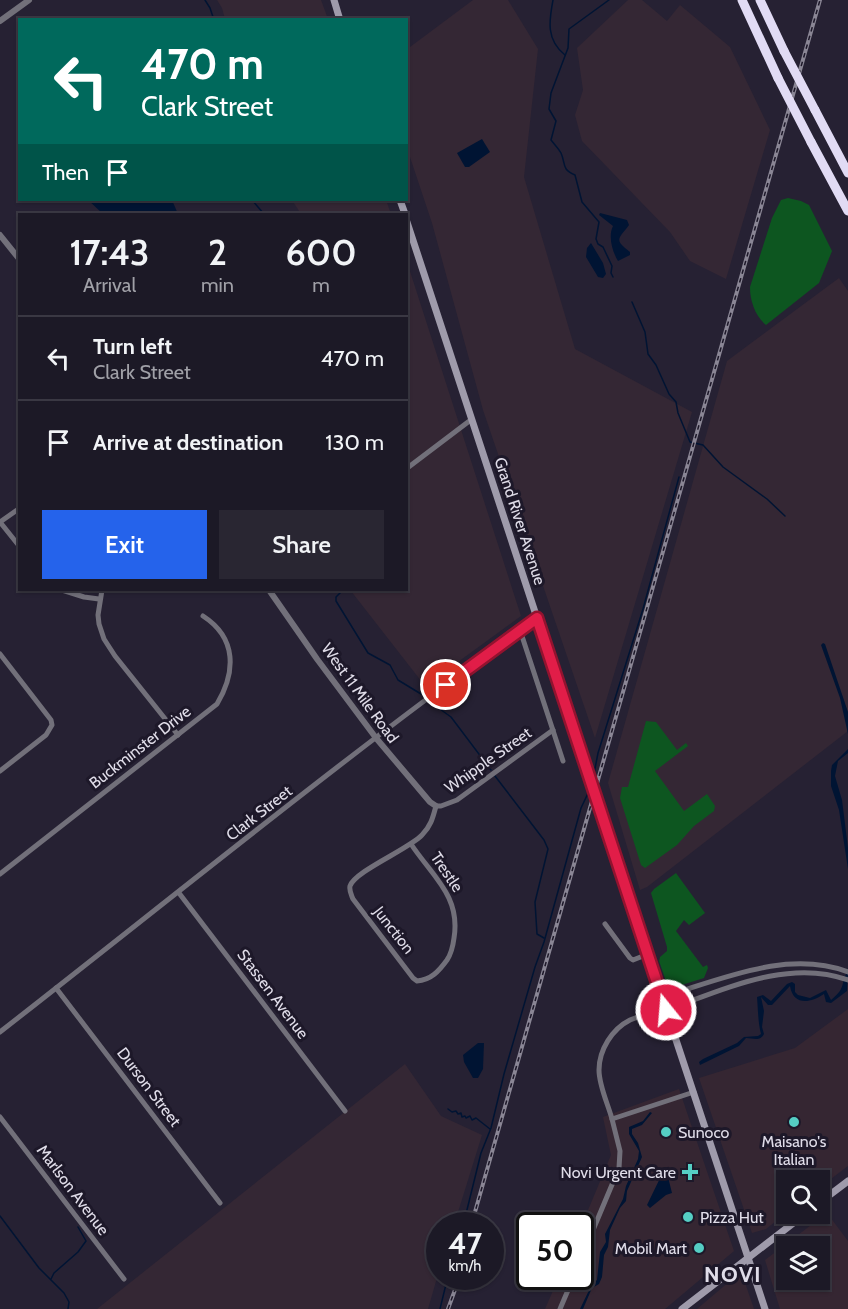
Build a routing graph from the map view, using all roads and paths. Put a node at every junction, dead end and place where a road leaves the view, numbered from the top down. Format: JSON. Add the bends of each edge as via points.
{"nodes":[{"id":1,"x":29,"y":0,"type":"edge"},
{"id":2,"x":334,"y":0,"type":"edge"},
{"id":3,"x":742,"y":0,"type":"edge"},
{"id":4,"x":760,"y":0,"type":"edge"},
{"id":5,"x":339,"y":18,"type":"edge"},
{"id":6,"x":0,"y":21,"type":"edge"},
{"id":7,"x":848,"y":173,"type":"edge"},
{"id":8,"x":848,"y":211,"type":"edge"},
{"id":9,"x":408,"y":225,"type":"edge"},
{"id":10,"x":0,"y":235,"type":"edge"},
{"id":11,"x":18,"y":258,"type":"edge"},
{"id":12,"x":472,"y":419,"type":"junction"},
{"id":13,"x":408,"y":467,"type":"edge"},
{"id":14,"x":18,"y":509,"type":"edge"},
{"id":15,"x":0,"y":522,"type":"edge"},
{"id":16,"x":18,"y":544,"type":"edge"},
{"id":17,"x":65,"y":591,"type":"edge"},
{"id":18,"x":102,"y":591,"type":"edge"},
{"id":19,"x":270,"y":591,"type":"edge"},
{"id":20,"x":99,"y":599,"type":"junction"},
{"id":21,"x":203,"y":616,"type":"dead end"},
{"id":22,"x":537,"y":618,"type":"junction"},
{"id":23,"x":520,"y":630,"type":"junction"},
{"id":24,"x":0,"y":654,"type":"edge"},
{"id":25,"x":553,"y":730,"type":"junction"},
{"id":26,"x":178,"y":735,"type":"junction"},
{"id":27,"x":376,"y":738,"type":"junction"},
{"id":28,"x":563,"y":761,"type":"dead end"},
{"id":29,"x":0,"y":771,"type":"edge"},
{"id":30,"x":436,"y":806,"type":"junction"},
{"id":31,"x":411,"y":844,"type":"junction"},
{"id":32,"x":0,"y":874,"type":"edge"},
{"id":33,"x":179,"y":893,"type":"junction"},
{"id":34,"x":605,"y":924,"type":"dead end"},
{"id":35,"x":648,"y":954,"type":"junction"},
{"id":36,"x":848,"y":972,"type":"edge"},
{"id":37,"x":428,"y":978,"type":"joint"},
{"id":38,"x":848,"y":980,"type":"edge"},
{"id":39,"x":56,"y":988,"type":"junction"},
{"id":40,"x":662,"y":997,"type":"junction"},
{"id":41,"x":666,"y":1009,"type":"junction"},
{"id":42,"x":0,"y":1032,"type":"edge"},
{"id":43,"x":694,"y":1092,"type":"junction"},
{"id":44,"x":345,"y":1111,"type":"dead end"},
{"id":45,"x":0,"y":1117,"type":"edge"},
{"id":46,"x":612,"y":1119,"type":"junction"},
{"id":47,"x":848,"y":1181,"type":"edge"},
{"id":48,"x":830,"y":1195,"type":"edge"},
{"id":49,"x":220,"y":1203,"type":"dead end"},
{"id":50,"x":792,"y":1224,"type":"edge"},
{"id":51,"x":594,"y":1228,"type":"edge"},
{"id":52,"x":748,"y":1257,"type":"junction"},
{"id":53,"x":124,"y":1280,"type":"dead end"},
{"id":54,"x":568,"y":1290,"type":"edge"},
{"id":55,"x":560,"y":1309,"type":"edge"},
{"id":56,"x":682,"y":1309,"type":"edge"},
{"id":57,"x":765,"y":1309,"type":"edge"}],
"edges":[{"from":1,"to":6,"type":"street"},
{"from":2,"to":5,"type":"main road"},
{"from":3,"to":8,"type":"highway","bridge":true},
{"from":4,"to":7,"type":"highway","bridge":true},
{"from":9,"to":12,"type":"main road","name":"Grand River Avenue"},
{"from":10,"to":11,"type":"street"},
{"from":12,"to":13,"type":"street"},
{"from":12,"to":22,"type":"main road","name":"Grand River Avenue"},
{"from":14,"to":15,"type":"street"},
{"from":15,"to":16,"type":"street"},
{"from":17,"to":20,"type":"street"},
{"from":18,"to":20,"type":"street"},
{"from":19,"to":27,"type":"street","name":"West 11 Mile Road"},
{"from":20,"to":26,"type":"street","via":[[99,624],[108,646]]},
{"from":21,"to":26,"type":"street","name":"Buckminster Drive","via":[[221,631],[231,674],[217,704]]},
{"from":22,"to":23,"type":"street","name":"Clark Street"},
{"from":22,"to":35,"type":"main road","name":"Grand River Avenue","bridge":true},
{"from":23,"to":25,"type":"street"},
{"from":23,"to":27,"type":"street","name":"Clark Street"},
{"from":24,"to":29,"type":"street","via":[[52,725],[46,735]]},
{"from":25,"to":28,"type":"street"},
{"from":25,"to":30,"type":"street","name":"Whipple Street","via":[[457,800]]},
{"from":26,"to":32,"type":"street","name":"Buckminster Drive"},
{"from":27,"to":30,"type":"street","name":"West 11 Mile Road"},
{"from":27,"to":33,"type":"street","name":"Clark Street"},
{"from":30,"to":31,"type":"street","via":[[429,826]]},
{"from":31,"to":37,"type":"street","name":"Trestle","via":[[451,898],[455,912],[456,929],[449,957]]},
{"from":31,"to":37,"type":"street","name":"Junction","via":[[383,859],[351,884],[350,890],[413,978]]},
{"from":33,"to":39,"type":"street","name":"Clark Street"},
{"from":33,"to":44,"type":"street","name":"Stassen Avenue"},
{"from":34,"to":35,"type":"street","via":[[630,958]]},
{"from":35,"to":40,"type":"main road","name":"Grand River Avenue"},
{"from":36,"to":40,"type":"street","via":[[802,964],[770,966]]},
{"from":38,"to":41,"type":"street","via":[[799,973],[759,978]]},
{"from":39,"to":42,"type":"street","name":"Clark Street"},
{"from":39,"to":49,"type":"street","name":"Durson Street"},
{"from":40,"to":41,"type":"main road","name":"Grand River Avenue"},
{"from":41,"to":43,"type":"main road","name":"Grand River Avenue"},
{"from":41,"to":46,"type":"street","via":[[630,1020],[608,1041],[599,1070]]},
{"from":43,"to":46,"type":"street"},
{"from":43,"to":52,"type":"main road","name":"Grand River Avenue"},
{"from":45,"to":53,"type":"street","name":"Marlson Avenue"},
{"from":46,"to":51,"type":"street","via":[[620,1168]]},
{"from":47,"to":48,"type":"main road"},
{"from":50,"to":52,"type":"main road"},
{"from":52,"to":56,"type":"main road"},
{"from":52,"to":57,"type":"main road","name":"Grand River Avenue"},
{"from":54,"to":55,"type":"street"}]}
